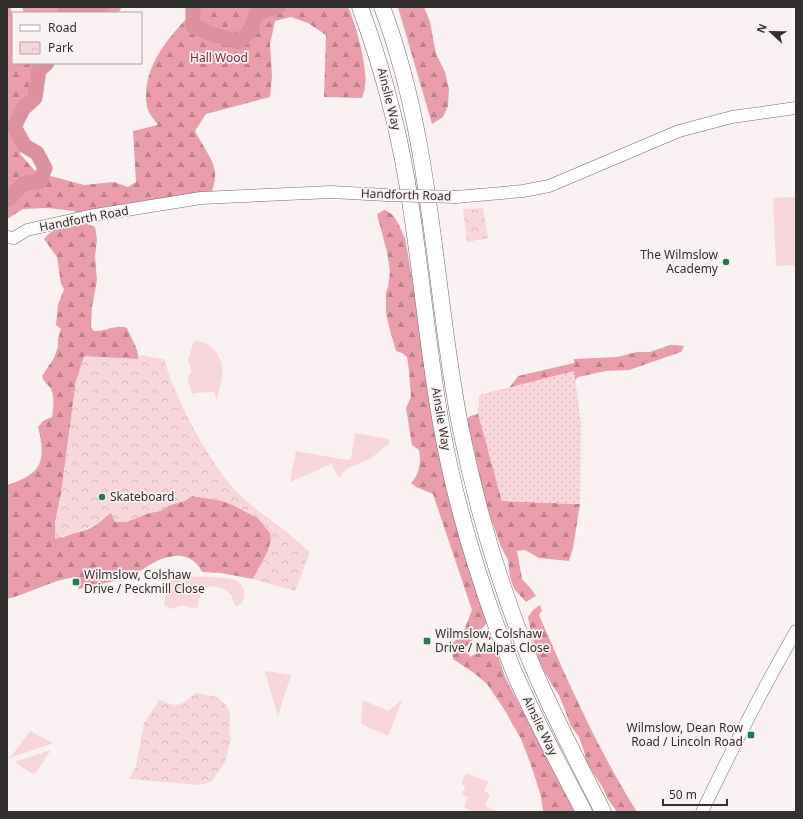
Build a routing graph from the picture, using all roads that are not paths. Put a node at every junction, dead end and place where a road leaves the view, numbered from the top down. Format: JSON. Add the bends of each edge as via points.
{"nodes":[{"id":1,"x":360,"y":7,"type":"edge"},
{"id":2,"x":382,"y":7,"type":"edge"},
{"id":3,"x":796,"y":108,"type":"edge"},
{"id":4,"x":7,"y":237,"type":"edge"},
{"id":5,"x":796,"y":631,"type":"edge"},
{"id":6,"x":584,"y":812,"type":"edge"},
{"id":7,"x":603,"y":812,"type":"edge"},
{"id":8,"x":702,"y":812,"type":"edge"}],
"edges":[{"from":1,"to":6,"type":"highway","name":"Ainslie Way","via":[[389,97],[407,181],[442,429],[467,540],[514,672]]},
{"from":2,"to":7,"type":"highway","name":"Ainslie Way","via":[[416,124],[460,425],[484,529],[497,573],[530,661]]},
{"from":3,"to":4,"type":"main road","name":"Handforth Road","bridge":true,"via":[[732,117],[679,131],[549,186],[523,191],[456,197],[331,192],[201,198],[90,216],[27,230],[14,238]]},
{"from":5,"to":8,"type":"main road","via":[[759,697]]}]}
